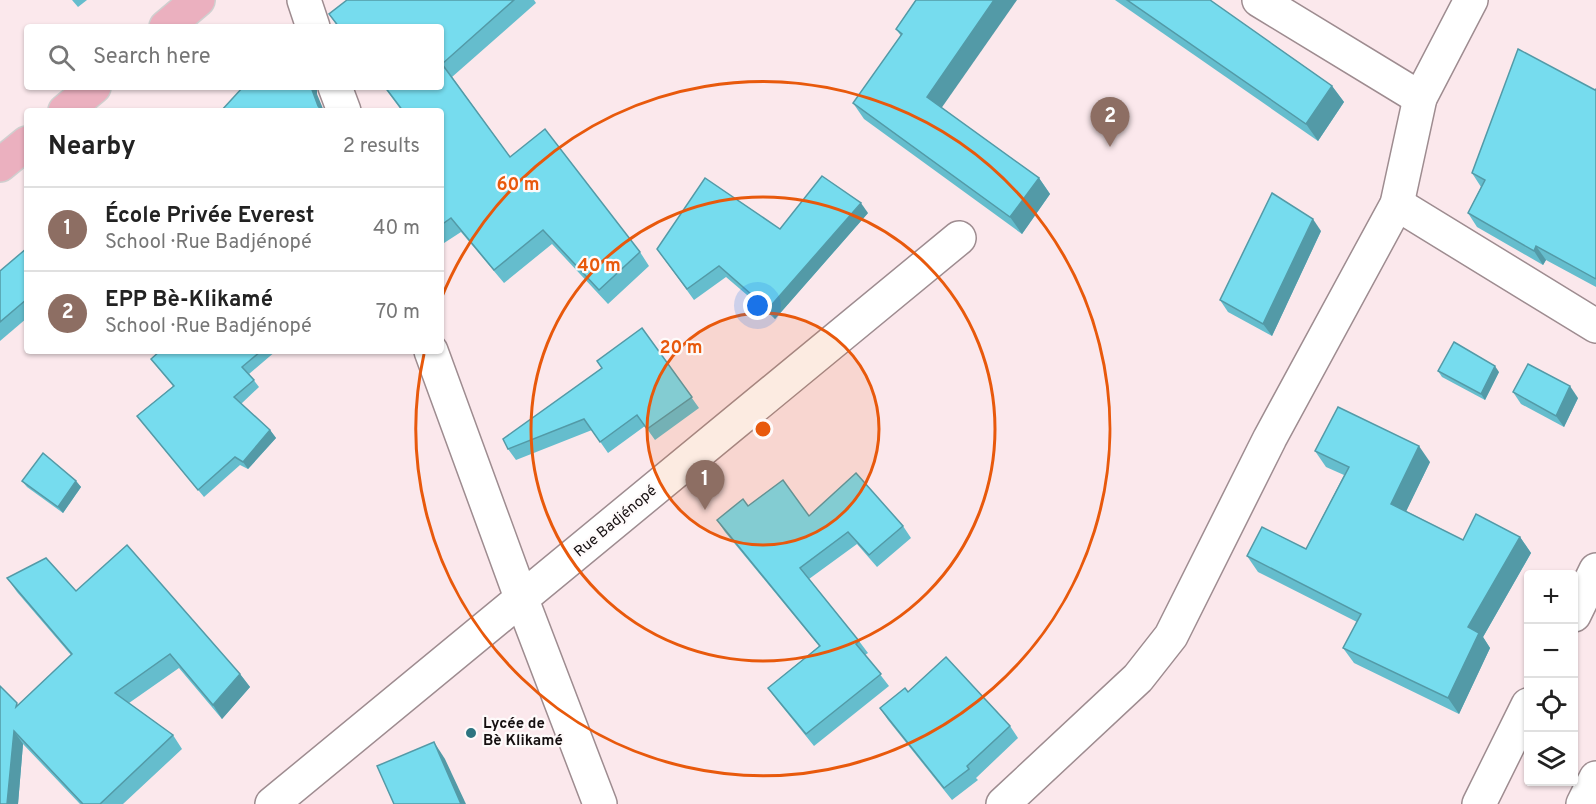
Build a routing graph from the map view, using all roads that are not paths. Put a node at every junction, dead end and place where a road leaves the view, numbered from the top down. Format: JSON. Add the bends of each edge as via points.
{"nodes":[{"id":1,"x":198,"y":0,"type":"edge"},
{"id":2,"x":304,"y":0,"type":"edge"},
{"id":3,"x":1258,"y":0,"type":"edge"},
{"id":4,"x":1471,"y":0,"type":"edge"},
{"id":5,"x":170,"y":24,"type":"edge"},
{"id":6,"x":313,"y":24,"type":"edge"},
{"id":7,"x":90,"y":90,"type":"edge"},
{"id":8,"x":336,"y":90,"type":"edge"},
{"id":9,"x":1420,"y":98,"type":"junction"},
{"id":10,"x":69,"y":108,"type":"edge"},
{"id":11,"x":343,"y":108,"type":"edge"},
{"id":12,"x":24,"y":145,"type":"edge"},
{"id":13,"x":0,"y":165,"type":"edge"},
{"id":14,"x":1397,"y":204,"type":"junction"},
{"id":15,"x":959,"y":238,"type":"dead end"},
{"id":16,"x":1596,"y":326,"type":"edge"},
{"id":17,"x":432,"y":354,"type":"edge"},
{"id":18,"x":1596,"y":570,"type":"edge"},
{"id":19,"x":522,"y":600,"type":"junction"},
{"id":20,"x":1578,"y":607,"type":"edge"},
{"id":21,"x":1524,"y":713,"type":"edge"},
{"id":22,"x":1596,"y":778,"type":"edge"},
{"id":23,"x":272,"y":804,"type":"edge"},
{"id":24,"x":600,"y":804,"type":"edge"},
{"id":25,"x":1003,"y":804,"type":"edge"},
{"id":26,"x":1479,"y":804,"type":"edge"},
{"id":27,"x":1583,"y":804,"type":"edge"}],
"edges":[{"from":1,"to":5,"type":"main road"},
{"from":2,"to":6,"type":"street"},
{"from":3,"to":9,"type":"street"},
{"from":4,"to":9,"type":"street"},
{"from":7,"to":10,"type":"main road"},
{"from":8,"to":11,"type":"street"},
{"from":9,"to":14,"type":"street"},
{"from":12,"to":13,"type":"main road"},
{"from":14,"to":16,"type":"street"},
{"from":14,"to":25,"type":"street","via":[[1270,438],[1171,636],[1138,678]]},
{"from":15,"to":19,"type":"street","name":"Rue Badjénopé"},
{"from":17,"to":19,"type":"street"},
{"from":18,"to":20,"type":"street"},
{"from":19,"to":23,"type":"street","name":"Rue Badjénopé"},
{"from":19,"to":24,"type":"street"},
{"from":21,"to":26,"type":"street"},
{"from":22,"to":27,"type":"street"}]}
